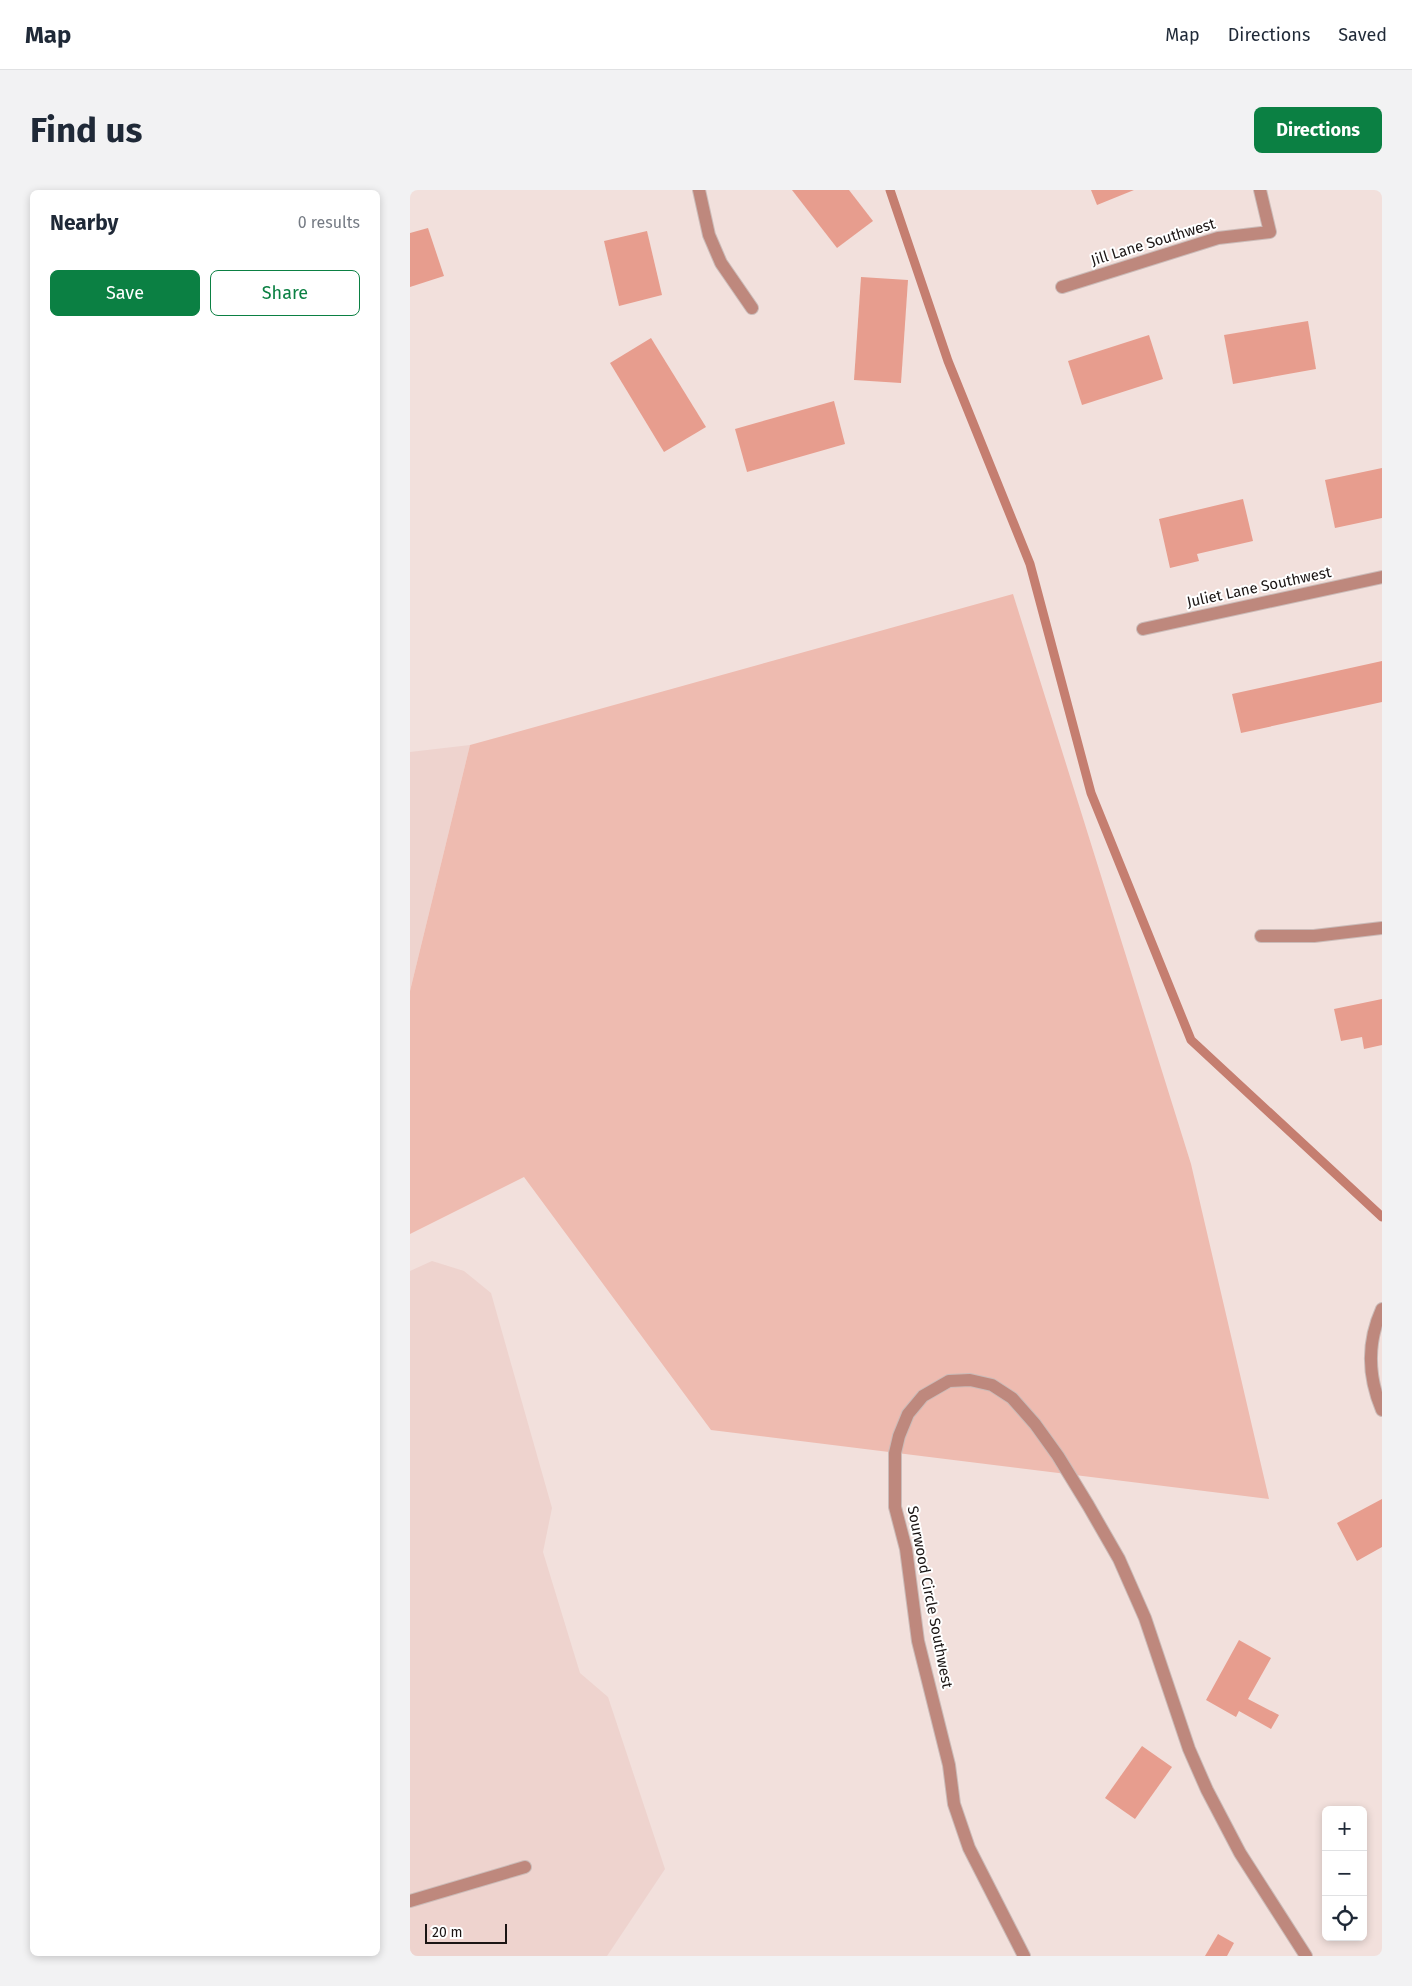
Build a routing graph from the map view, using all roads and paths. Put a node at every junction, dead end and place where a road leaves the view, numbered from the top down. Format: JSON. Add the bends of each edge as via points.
{"nodes":[{"id":1,"x":700,"y":190,"type":"edge"},
{"id":2,"x":1260,"y":190,"type":"edge"},
{"id":3,"x":1062,"y":287,"type":"dead end"},
{"id":4,"x":752,"y":308,"type":"dead end"},
{"id":5,"x":1382,"y":577,"type":"edge"},
{"id":6,"x":1143,"y":629,"type":"dead end"},
{"id":7,"x":1382,"y":928,"type":"edge"},
{"id":8,"x":1261,"y":936,"type":"dead end"},
{"id":9,"x":1382,"y":1309,"type":"edge"},
{"id":10,"x":1382,"y":1410,"type":"edge"},
{"id":11,"x":525,"y":1867,"type":"dead end"},
{"id":12,"x":410,"y":1901,"type":"edge"},
{"id":13,"x":1024,"y":1956,"type":"edge"},
{"id":14,"x":1306,"y":1956,"type":"edge"}],
"edges":[{"from":1,"to":4,"type":"street","via":[[709,235],[721,263]]},
{"from":2,"to":3,"type":"street","name":"Jill Lane Southwest","via":[[1270,232],[1218,238]]},
{"from":5,"to":6,"type":"street","name":"Juliet Lane Southwest"},
{"from":7,"to":8,"type":"street","via":[[1314,936]]},
{"from":9,"to":10,"type":"street","via":[[1372,1335],[1371,1363]]},
{"from":11,"to":12,"type":"street"},
{"from":13,"to":14,"type":"street","name":"Sourwood Circle Southwest","via":[[970,1848],[954,1804],[949,1765],[918,1641],[906,1549],[895,1507],[895,1453],[908,1414],[923,1396],[948,1381],[992,1384],[1017,1404],[1058,1456],[1088,1505],[1145,1618],[1189,1750],[1207,1790],[1240,1854]]}]}
